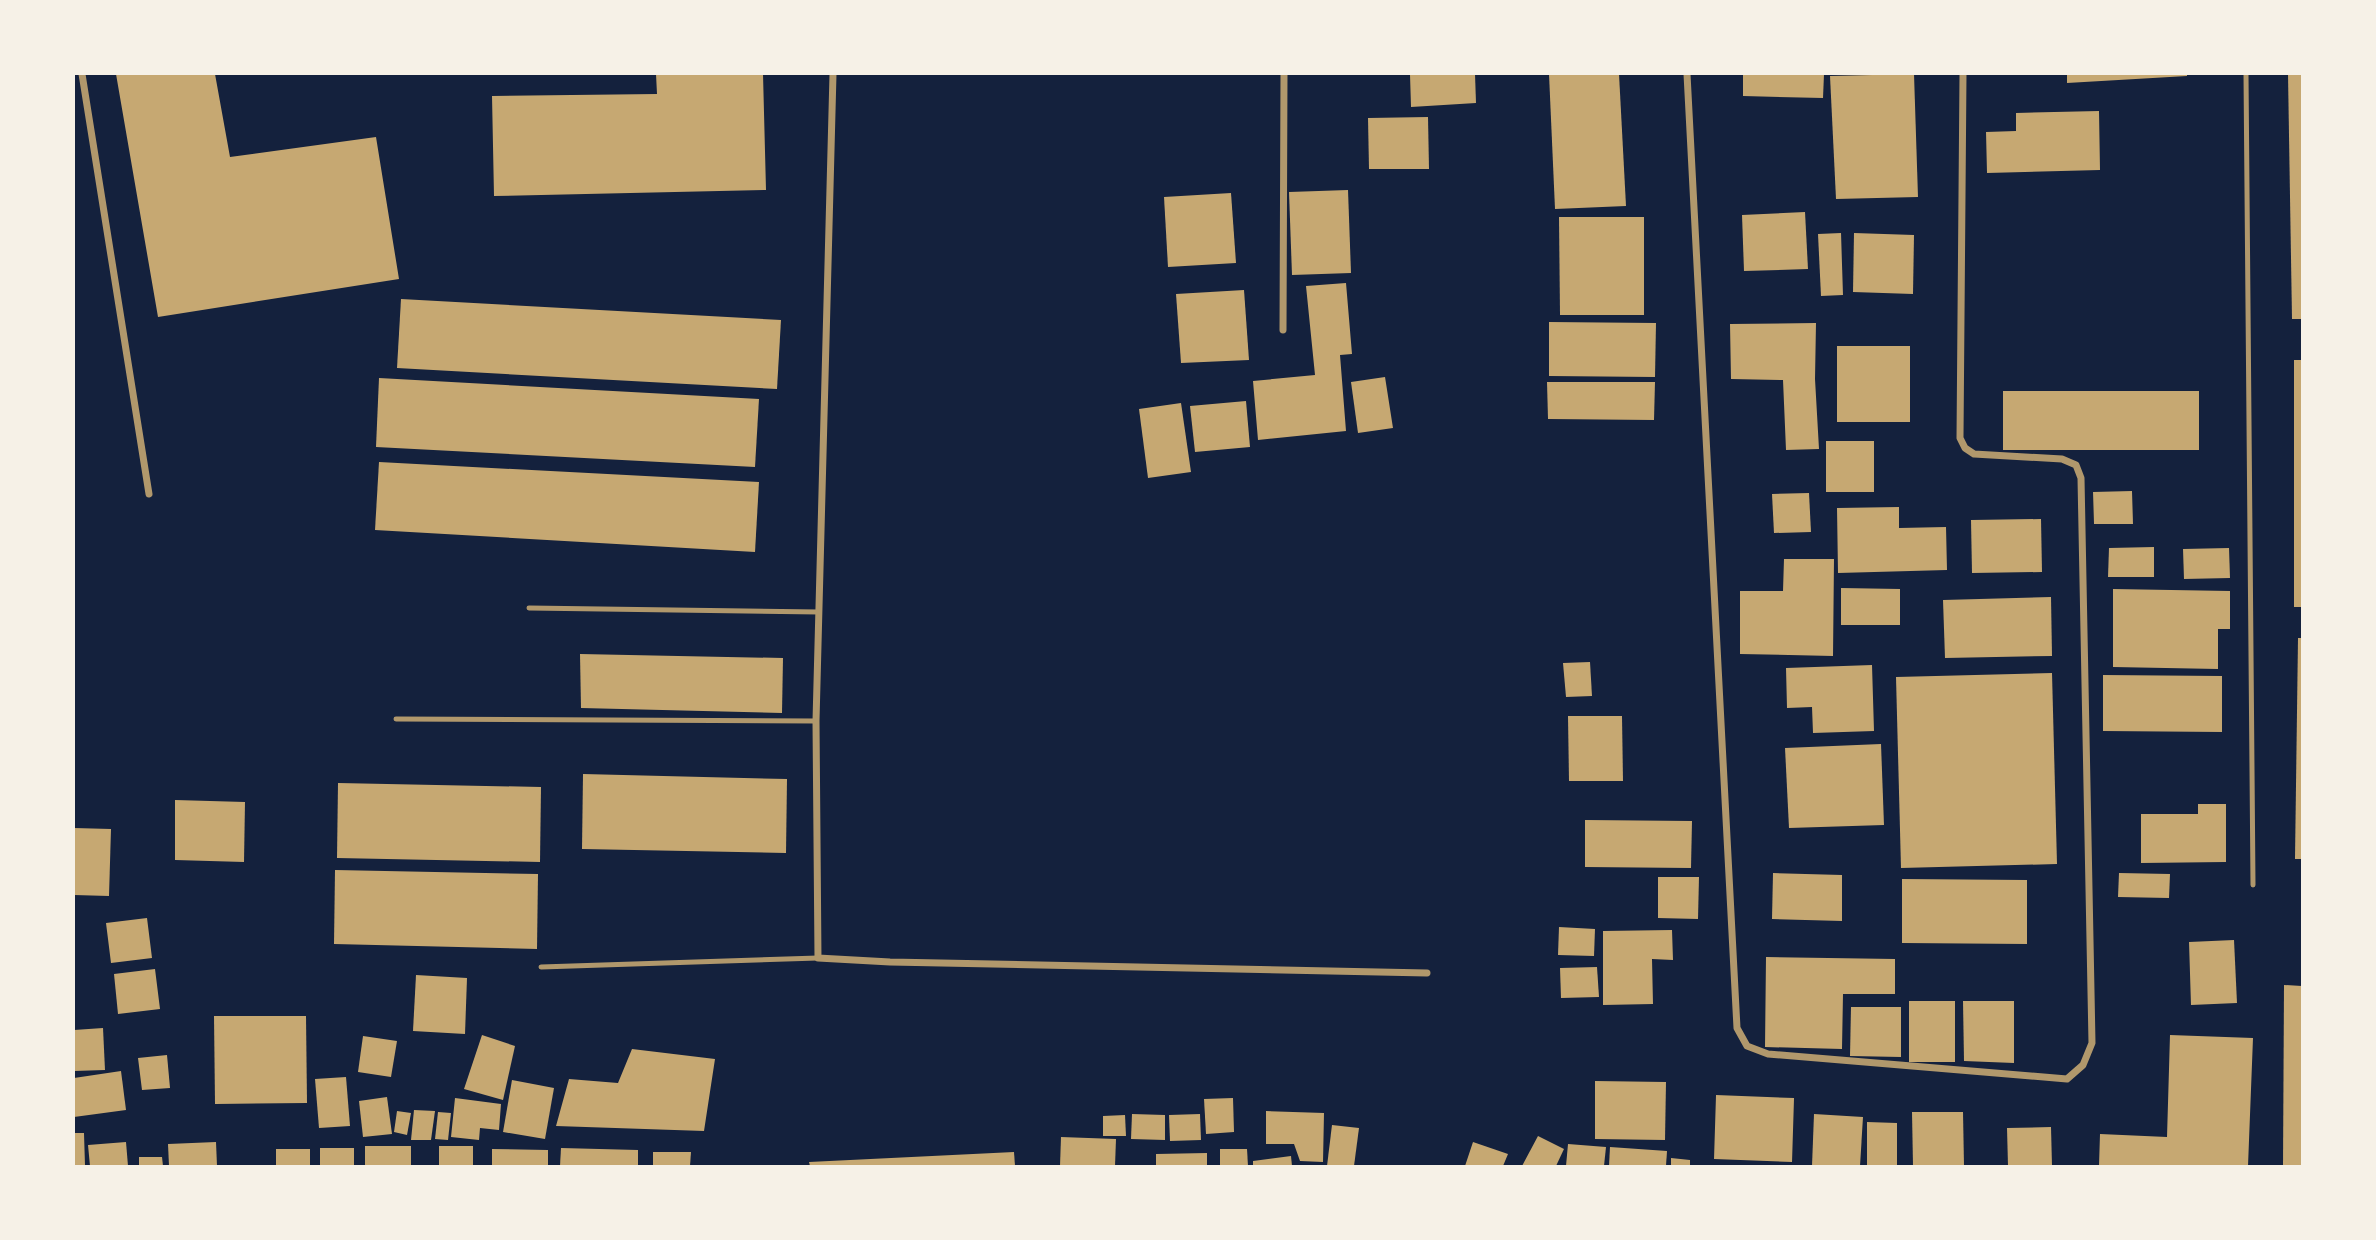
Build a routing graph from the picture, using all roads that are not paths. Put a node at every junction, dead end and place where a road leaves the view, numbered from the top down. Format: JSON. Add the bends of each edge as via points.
{"nodes":[{"id":1,"x":82,"y":74,"type":"edge"},
{"id":2,"x":833,"y":74,"type":"edge"},
{"id":3,"x":1284,"y":74,"type":"edge"},
{"id":4,"x":1687,"y":74,"type":"edge"},
{"id":5,"x":1963,"y":74,"type":"edge"},
{"id":6,"x":2246,"y":74,"type":"edge"},
{"id":7,"x":1283,"y":330,"type":"dead end"},
{"id":8,"x":149,"y":494,"type":"dead end"},
{"id":9,"x":528,"y":608,"type":"dead end"},
{"id":10,"x":819,"y":612,"type":"junction"},
{"id":11,"x":396,"y":719,"type":"dead end"},
{"id":12,"x":816,"y":721,"type":"junction"},
{"id":13,"x":2253,"y":886,"type":"dead end"},
{"id":14,"x":818,"y":958,"type":"junction"},
{"id":15,"x":541,"y":967,"type":"dead end"},
{"id":16,"x":1427,"y":973,"type":"dead end"}],
"edges":[{"from":1,"to":8,"type":"street"},
{"from":2,"to":10,"type":"street"},
{"from":3,"to":7,"type":"street"},
{"from":4,"to":5,"type":"street","via":[[1737,1028],[1747,1046],[1768,1054],[2067,1079],[2083,1065],[2092,1043],[2081,478],[2076,465],[2062,459],[1974,454],[1960,438]]},
{"from":6,"to":13,"type":"lane"},
{"from":9,"to":10,"type":"lane"},
{"from":10,"to":12,"type":"street"},
{"from":11,"to":12,"type":"lane"},
{"from":12,"to":14,"type":"street"},
{"from":14,"to":15,"type":"lane"},
{"from":14,"to":16,"type":"street"}]}
